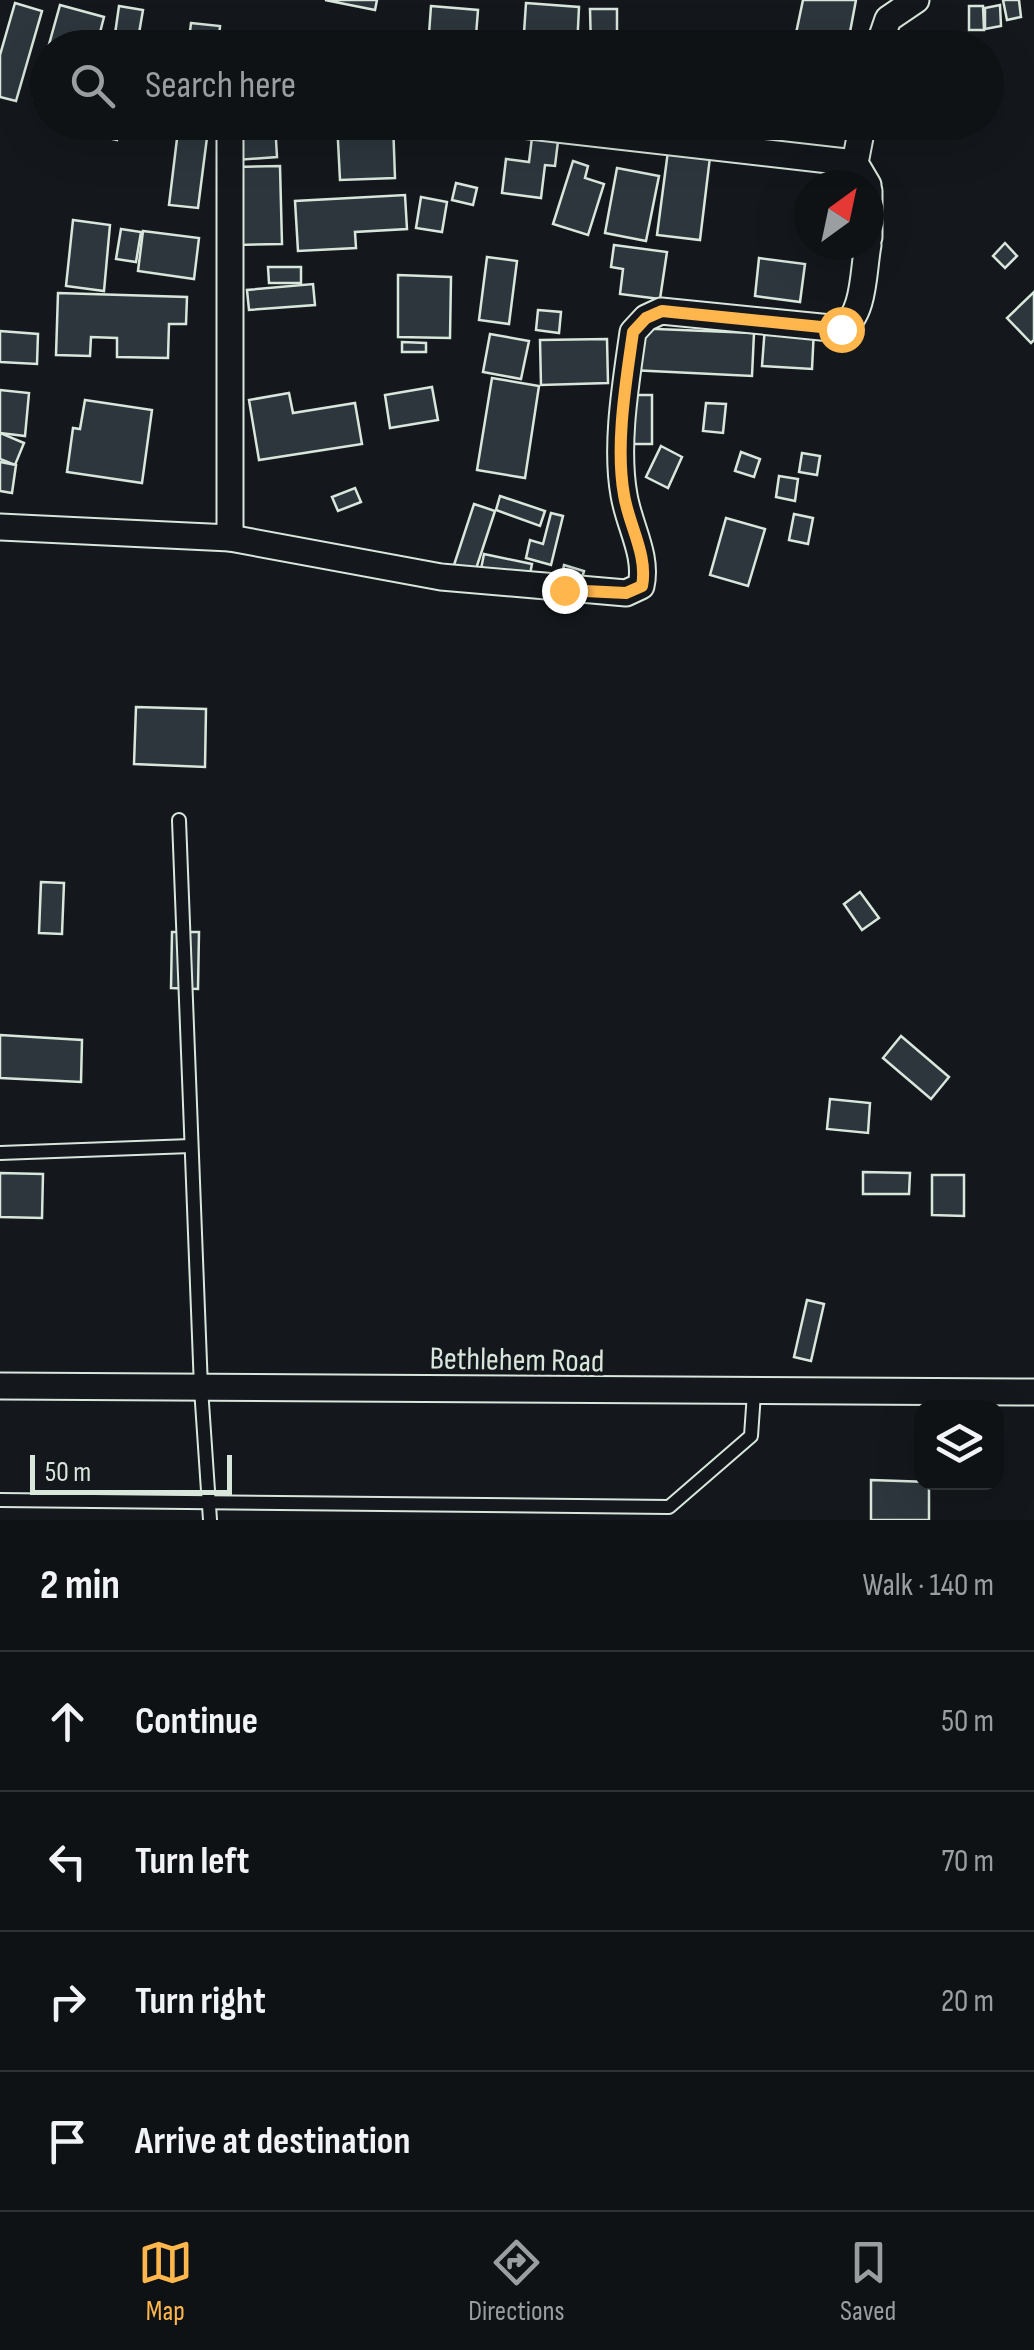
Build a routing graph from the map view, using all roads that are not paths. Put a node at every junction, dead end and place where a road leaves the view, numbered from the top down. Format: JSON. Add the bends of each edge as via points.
{"nodes":[{"id":1,"x":916,"y":0,"type":"edge"},
{"id":2,"x":884,"y":30,"type":"edge"},
{"id":3,"x":230,"y":140,"type":"edge"},
{"id":4,"x":613,"y":140,"type":"edge"},
{"id":5,"x":863,"y":140,"type":"edge"},
{"id":6,"x":801,"y":170,"type":"edge"},
{"id":7,"x":864,"y":170,"type":"edge"},
{"id":8,"x":865,"y":260,"type":"edge"},
{"id":9,"x":0,"y":528,"type":"edge"},
{"id":10,"x":230,"y":538,"type":"junction"},
{"id":11,"x":179,"y":820,"type":"dead end"},
{"id":12,"x":191,"y":1146,"type":"junction"},
{"id":13,"x":0,"y":1153,"type":"edge"},
{"id":14,"x":0,"y":1386,"type":"edge"},
{"id":15,"x":201,"y":1388,"type":"junction"},
{"id":16,"x":754,"y":1392,"type":"junction"},
{"id":17,"x":1034,"y":1392,"type":"edge"},
{"id":18,"x":0,"y":1500,"type":"edge"},
{"id":19,"x":209,"y":1504,"type":"junction"},
{"id":20,"x":210,"y":1520,"type":"edge"}],
"edges":[{"from":1,"to":2,"type":"street","via":[[888,19]]},
{"from":3,"to":10,"type":"street"},
{"from":4,"to":6,"type":"street"},
{"from":5,"to":7,"type":"street"},
{"from":8,"to":10,"type":"street","via":[[852,323],[841,329],[662,311],[633,332],[622,470],[645,569],[642,586],[626,593],[441,576]]},
{"from":9,"to":10,"type":"street"},
{"from":11,"to":12,"type":"lane"},
{"from":12,"to":13,"type":"lane"},
{"from":12,"to":15,"type":"lane"},
{"from":14,"to":15,"type":"street","name":"Bethlehem Road"},
{"from":15,"to":16,"type":"street","name":"Bethlehem Road"},
{"from":15,"to":19,"type":"lane"},
{"from":16,"to":17,"type":"street","name":"Bethlehem Road"},
{"from":16,"to":19,"type":"lane","via":[[752,1436],[669,1507]]},
{"from":18,"to":19,"type":"lane"},
{"from":19,"to":20,"type":"lane"}]}
